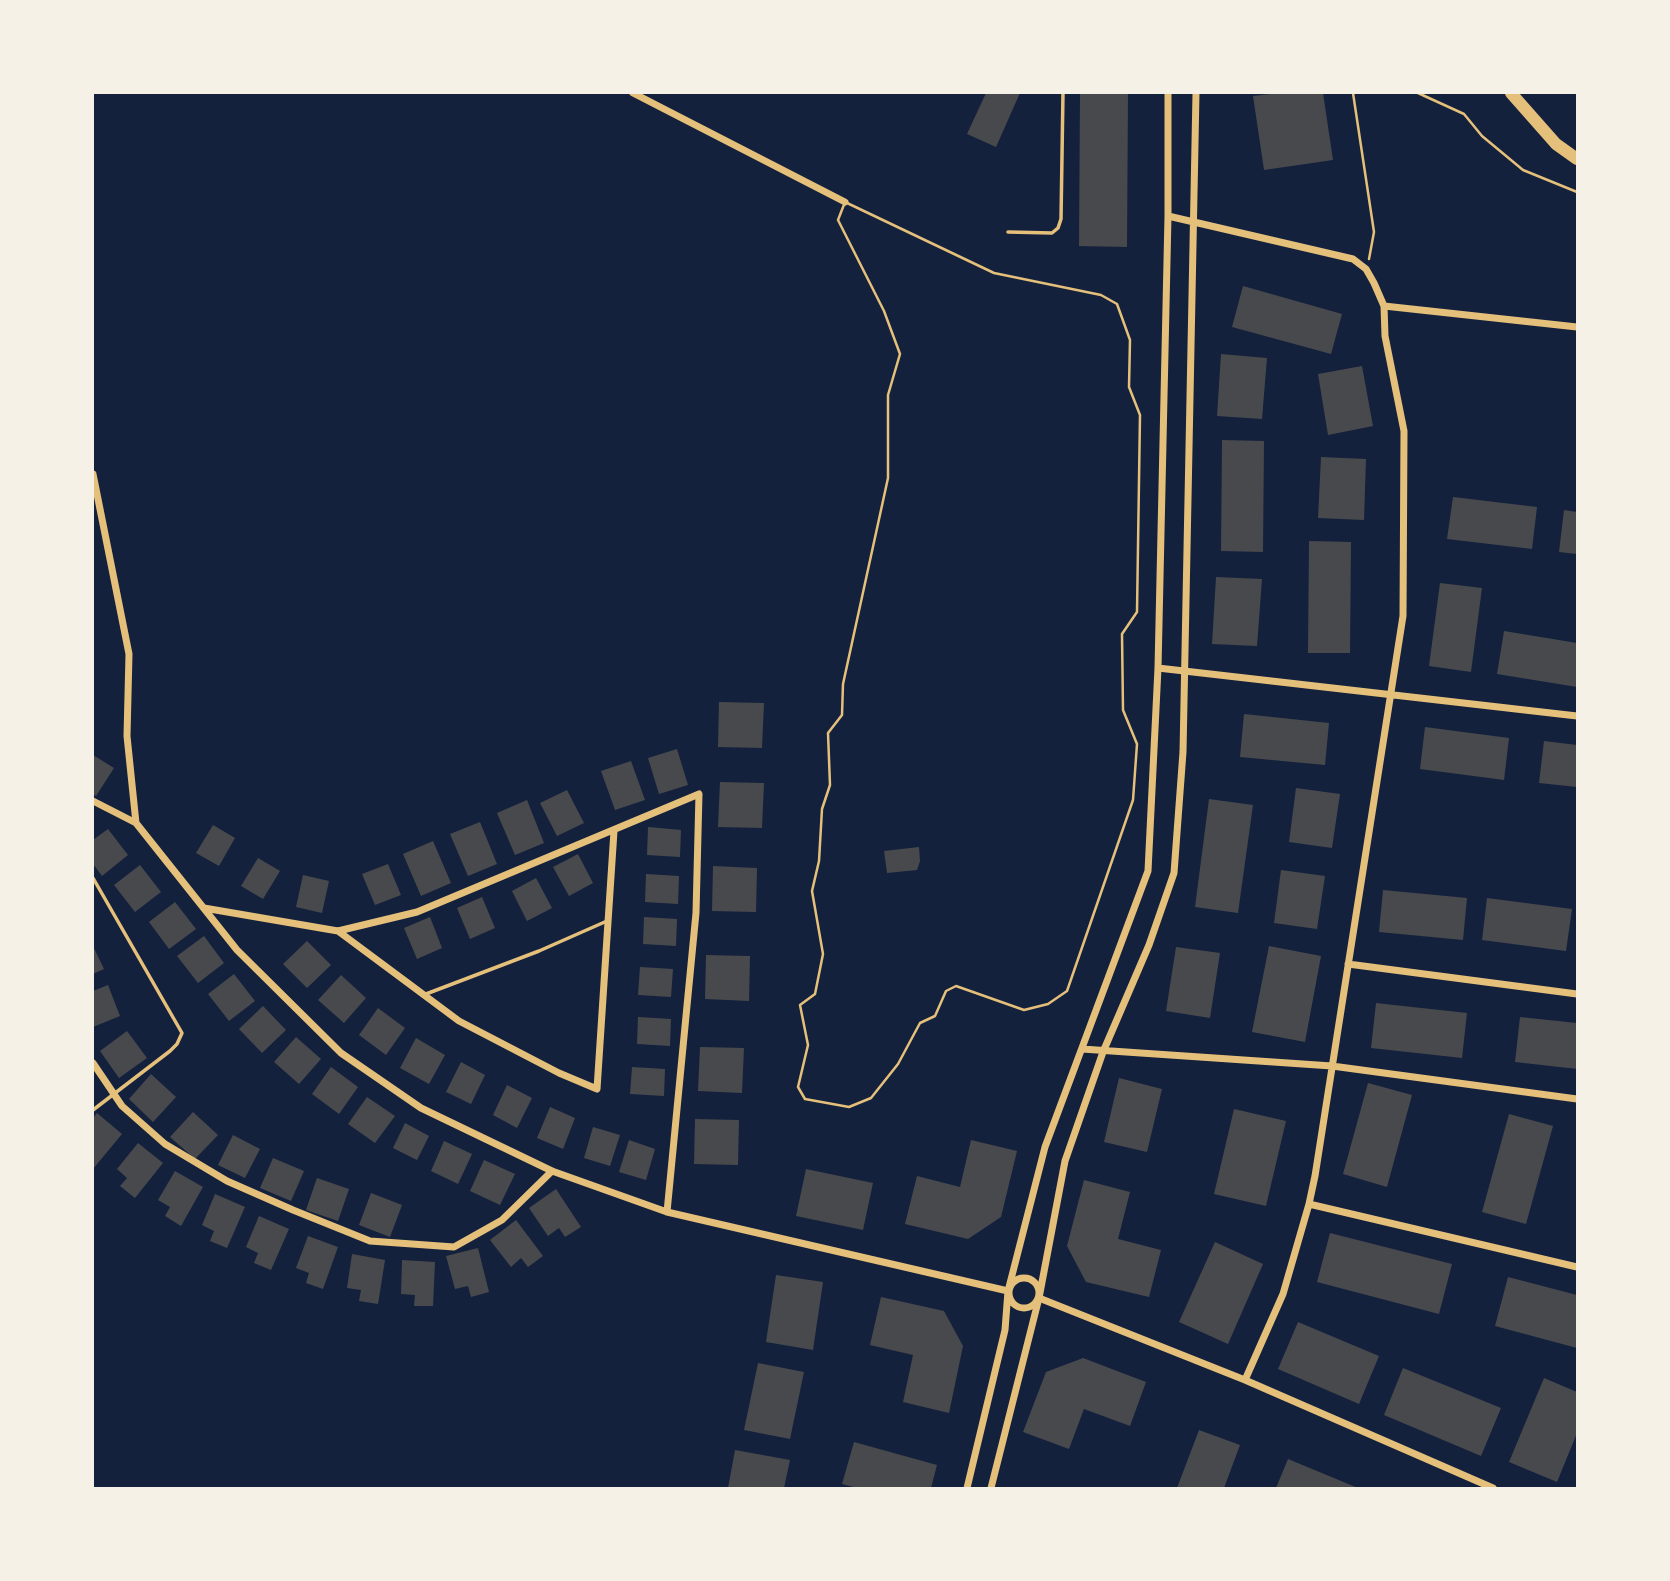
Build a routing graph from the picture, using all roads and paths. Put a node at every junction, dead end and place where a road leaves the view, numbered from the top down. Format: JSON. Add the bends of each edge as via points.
{"nodes":[{"id":1,"x":633,"y":93,"type":"edge"},
{"id":2,"x":1063,"y":93,"type":"edge"},
{"id":3,"x":1168,"y":93,"type":"edge"},
{"id":4,"x":1196,"y":93,"type":"edge"},
{"id":5,"x":1353,"y":93,"type":"edge"},
{"id":6,"x":1418,"y":93,"type":"edge"},
{"id":7,"x":1511,"y":93,"type":"edge"},
{"id":8,"x":1556,"y":144,"type":"junction"},
{"id":9,"x":1577,"y":152,"type":"edge"},
{"id":10,"x":1577,"y":159,"type":"edge"},
{"id":11,"x":1577,"y":192,"type":"edge"},
{"id":12,"x":845,"y":202,"type":"junction"},
{"id":13,"x":1168,"y":216,"type":"junction"},
{"id":14,"x":1194,"y":222,"type":"junction"},
{"id":15,"x":1008,"y":232,"type":"dead end"},
{"id":16,"x":1366,"y":269,"type":"junction"},
{"id":17,"x":1384,"y":306,"type":"junction"},
{"id":18,"x":1577,"y":327,"type":"edge"},
{"id":19,"x":93,"y":474,"type":"edge"},
{"id":20,"x":1158,"y":668,"type":"junction"},
{"id":21,"x":1185,"y":670,"type":"junction"},
{"id":22,"x":1391,"y":693,"type":"junction"},
{"id":23,"x":1577,"y":716,"type":"edge"},
{"id":24,"x":93,"y":801,"type":"edge"},
{"id":25,"x":136,"y":823,"type":"junction"},
{"id":26,"x":614,"y":831,"type":"junction"},
{"id":27,"x":93,"y":878,"type":"edge"},
{"id":28,"x":203,"y":908,"type":"junction"},
{"id":29,"x":608,"y":920,"type":"junction"},
{"id":30,"x":338,"y":931,"type":"junction"},
{"id":31,"x":1348,"y":964,"type":"junction"},
{"id":32,"x":1577,"y":994,"type":"edge"},
{"id":33,"x":424,"y":995,"type":"junction"},
{"id":34,"x":1082,"y":1049,"type":"junction"},
{"id":35,"x":1103,"y":1052,"type":"junction"},
{"id":36,"x":93,"y":1063,"type":"edge"},
{"id":37,"x":1332,"y":1066,"type":"junction"},
{"id":38,"x":114,"y":1094,"type":"junction"},
{"id":39,"x":1577,"y":1099,"type":"edge"},
{"id":40,"x":93,"y":1111,"type":"edge"},
{"id":41,"x":552,"y":1171,"type":"junction"},
{"id":42,"x":1309,"y":1204,"type":"junction"},
{"id":43,"x":667,"y":1212,"type":"junction"},
{"id":44,"x":1577,"y":1267,"type":"edge"},
{"id":45,"x":1009,"y":1291,"type":"junction"},
{"id":46,"x":1038,"y":1297,"type":"junction"},
{"id":47,"x":1244,"y":1380,"type":"junction"},
{"id":48,"x":967,"y":1488,"type":"edge"},
{"id":49,"x":991,"y":1488,"type":"edge"},
{"id":50,"x":1493,"y":1488,"type":"edge"}],
"edges":[{"from":1,"to":12,"type":"street"},
{"from":2,"to":15,"type":"lane","via":[[1058,228],[1052,233]]},
{"from":3,"to":13,"type":"street"},
{"from":4,"to":14,"type":"street"},
{"from":5,"to":16,"type":"path","via":[[1374,232]]},
{"from":6,"to":11,"type":"path","via":[[1464,114],[1482,136],[1523,170]]},
{"from":7,"to":8,"type":"highway"},
{"from":8,"to":9,"type":"highway"},
{"from":8,"to":10,"type":"highway"},
{"from":12,"to":12,"type":"path","via":[[838,220],[884,311],[900,354],[888,395],[888,478],[843,684],[842,715],[828,733],[830,785],[822,809],[812,891],[823,954],[815,994],[800,1005],[808,1045],[798,1087],[805,1099],[849,1107],[871,1098],[898,1064],[920,1023],[935,1016],[946,991],[956,986],[1024,1010],[1048,1004],[1067,991],[1133,800],[1137,744],[1123,710],[1122,634],[1137,612],[1140,415],[1129,387],[1130,340],[1117,304],[1101,295],[994,273]]},
{"from":13,"to":14,"type":"street"},
{"from":13,"to":20,"type":"street"},
{"from":14,"to":16,"type":"street","via":[[1353,259]]},
{"from":14,"to":21,"type":"street"},
{"from":16,"to":17,"type":"street"},
{"from":17,"to":18,"type":"street"},
{"from":17,"to":22,"type":"street","via":[[1385,336],[1404,431],[1403,616]]},
{"from":19,"to":25,"type":"street","via":[[129,654],[127,736]]},
{"from":20,"to":21,"type":"street"},
{"from":20,"to":34,"type":"street","via":[[1148,871]]},
{"from":21,"to":22,"type":"street"},
{"from":21,"to":35,"type":"street","via":[[1174,873]]},
{"from":22,"to":23,"type":"street"},
{"from":22,"to":31,"type":"street"},
{"from":24,"to":25,"type":"street"},
{"from":25,"to":28,"type":"street"},
{"from":26,"to":29,"type":"street"},
{"from":26,"to":30,"type":"street","via":[[417,912]]},
{"from":26,"to":43,"type":"street","via":[[699,794],[696,913]]},
{"from":27,"to":38,"type":"lane","via":[[182,1033],[170,1051]]},
{"from":28,"to":30,"type":"street"},
{"from":28,"to":41,"type":"street","via":[[237,950],[341,1053],[421,1108]]},
{"from":29,"to":33,"type":"lane"},
{"from":29,"to":33,"type":"street","via":[[597,1089],[459,1021]]},
{"from":30,"to":33,"type":"street"},
{"from":31,"to":32,"type":"street"},
{"from":31,"to":37,"type":"street"},
{"from":34,"to":35,"type":"street"},
{"from":34,"to":45,"type":"street","via":[[1045,1147]]},
{"from":35,"to":37,"type":"street"},
{"from":35,"to":46,"type":"street","via":[[1065,1161]]},
{"from":36,"to":38,"type":"street"},
{"from":37,"to":39,"type":"street"},
{"from":37,"to":42,"type":"street"},
{"from":38,"to":40,"type":"lane"},
{"from":38,"to":41,"type":"street","via":[[165,1144],[227,1181],[370,1241],[453,1247],[502,1220]]},
{"from":41,"to":43,"type":"street"},
{"from":42,"to":44,"type":"street"},
{"from":42,"to":47,"type":"street","via":[[1283,1294]]},
{"from":43,"to":45,"type":"street"},
{"from":45,"to":46,"type":"street","via":[[1010,1301],[1018,1308],[1033,1306]]},
{"from":45,"to":46,"type":"street","via":[[1016,1280],[1025,1278],[1036,1285]]},
{"from":45,"to":48,"type":"street","via":[[1005,1331]]},
{"from":46,"to":47,"type":"street"},
{"from":46,"to":49,"type":"street"},
{"from":47,"to":50,"type":"street"}]}
